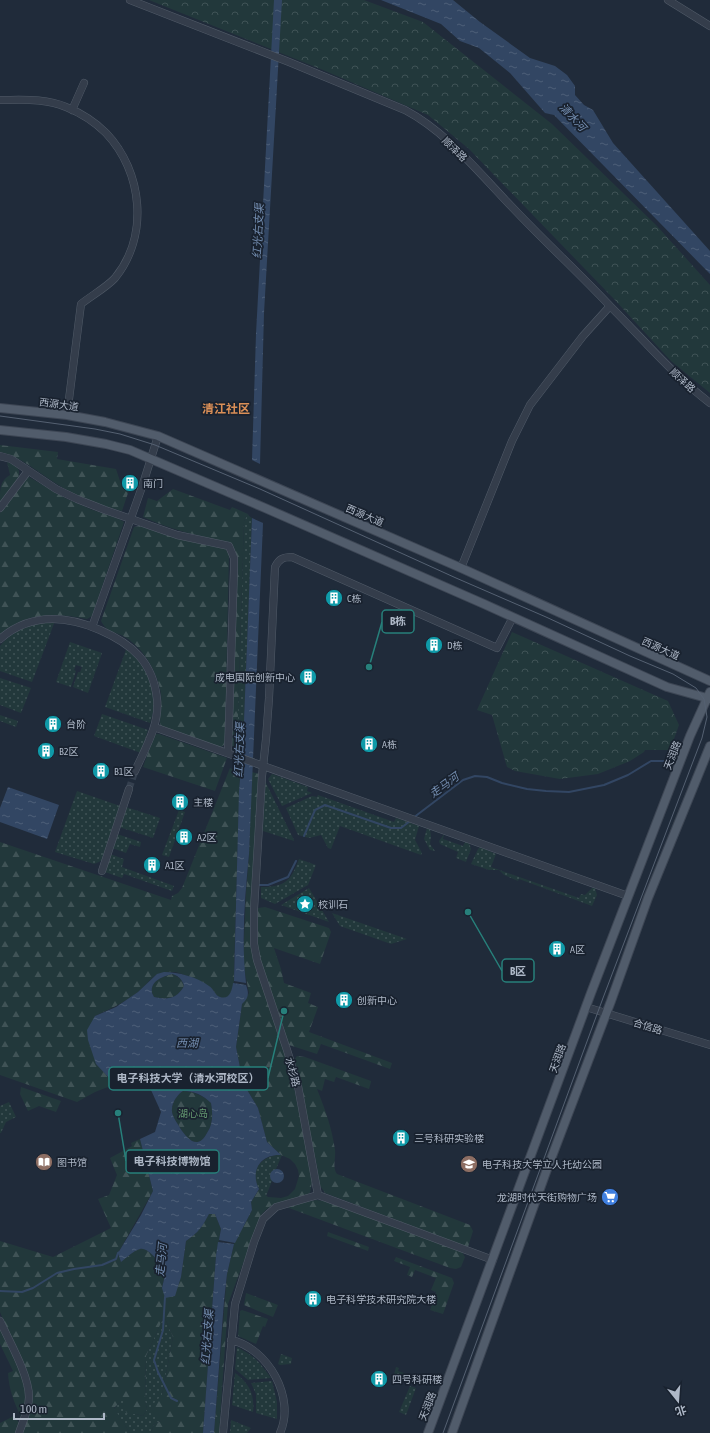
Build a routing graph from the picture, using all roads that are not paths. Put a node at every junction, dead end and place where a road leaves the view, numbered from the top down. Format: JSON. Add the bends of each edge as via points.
{"nodes":[{"id":1,"x":130,"y":0,"type":"edge"},
{"id":2,"x":668,"y":0,"type":"edge"},
{"id":3,"x":710,"y":26,"type":"edge"},
{"id":4,"x":84,"y":83,"type":"dead end"},
{"id":5,"x":0,"y":100,"type":"edge"},
{"id":6,"x":72,"y":110,"type":"junction"},
{"id":7,"x":610,"y":306,"type":"junction"},
{"id":8,"x":710,"y":403,"type":"edge"},
{"id":9,"x":0,"y":408,"type":"edge"},
{"id":10,"x":67,"y":415,"type":"junction"},
{"id":11,"x":0,"y":430,"type":"edge"},
{"id":12,"x":158,"y":436,"type":"junction"},
{"id":13,"x":0,"y":456,"type":"edge"},
{"id":14,"x":151,"y":459,"type":"junction"},
{"id":15,"x":28,"y":470,"type":"junction"},
{"id":16,"x":0,"y":508,"type":"edge"},
{"id":17,"x":130,"y":519,"type":"junction"},
{"id":18,"x":461,"y":568,"type":"junction"},
{"id":19,"x":513,"y":617,"type":"junction"},
{"id":20,"x":92,"y":627,"type":"junction"},
{"id":21,"x":0,"y":639,"type":"edge"},
{"id":22,"x":710,"y":681,"type":"edge"},
{"id":23,"x":709,"y":696,"type":"edge"},
{"id":24,"x":154,"y":727,"type":"junction"},
{"id":25,"x":710,"y":746,"type":"edge"},
{"id":26,"x":228,"y":753,"type":"junction"},
{"id":27,"x":263,"y":766,"type":"junction"},
{"id":28,"x":135,"y":771,"type":"tunnel mouth"},
{"id":29,"x":129,"y":789,"type":"tunnel mouth"},
{"id":30,"x":102,"y":871,"type":"dead end"},
{"id":31,"x":628,"y":896,"type":"junction"},
{"id":32,"x":586,"y":1007,"type":"junction"},
{"id":33,"x":606,"y":1013,"type":"junction"},
{"id":34,"x":710,"y":1045,"type":"edge"},
{"id":35,"x":318,"y":1195,"type":"junction"},
{"id":36,"x":493,"y":1260,"type":"junction"},
{"id":37,"x":0,"y":1321,"type":"edge"},
{"id":38,"x":231,"y":1340,"type":"junction"},
{"id":39,"x":19,"y":1433,"type":"edge"},
{"id":40,"x":223,"y":1433,"type":"edge"},
{"id":41,"x":280,"y":1433,"type":"edge"},
{"id":42,"x":428,"y":1433,"type":"edge"},
{"id":43,"x":452,"y":1433,"type":"edge"}],
"edges":[{"from":1,"to":7,"type":"street","name":"顺泽路","via":[[420,118],[457,150]]},
{"from":2,"to":3,"type":"street"},
{"from":4,"to":6,"type":"street"},
{"from":5,"to":6,"type":"street","via":[[41,100]]},
{"from":6,"to":10,"type":"street","via":[[86,116],[106,133],[121,153],[131,175],[138,219],[135,238],[127,259],[114,278],[82,304]]},
{"from":7,"to":8,"type":"street","name":"顺泽路","via":[[672,370]]},
{"from":7,"to":18,"type":"street","via":[[582,336],[530,405],[512,441]]},
{"from":9,"to":10,"type":"main road","name":"西源大道"},
{"from":10,"to":12,"type":"main road","name":"西源大道"},
{"from":11,"to":14,"type":"main road","via":[[106,444]]},
{"from":12,"to":14,"type":"street"},
{"from":12,"to":18,"type":"main road","name":"西源大道"},
{"from":13,"to":15,"type":"street","via":[[11,459]]},
{"from":14,"to":17,"type":"street"},
{"from":14,"to":19,"type":"main road"},
{"from":15,"to":16,"type":"street"},
{"from":15,"to":17,"type":"street","via":[[56,489]]},
{"from":17,"to":20,"type":"street"},
{"from":17,"to":26,"type":"street","via":[[177,536],[229,546],[232,552],[234,569]]},
{"from":18,"to":22,"type":"main road","name":"西源大道"},
{"from":19,"to":23,"type":"main road","via":[[667,687]]},
{"from":19,"to":27,"type":"street","name":"水杉路","via":[[497,648],[292,557],[281,558],[275,567],[270,686]]},
{"from":20,"to":21,"type":"street","via":[[65,619],[49,618],[16,627]]},
{"from":20,"to":24,"type":"street","via":[[124,642],[139,655],[149,670],[157,699]]},
{"from":23,"to":31,"type":"main road","name":"天润路","via":[[690,736]]},
{"from":24,"to":26,"type":"street"},
{"from":24,"to":28,"type":"street"},
{"from":25,"to":33,"type":"main road","via":[[648,898]]},
{"from":26,"to":27,"type":"street"},
{"from":27,"to":31,"type":"street"},
{"from":27,"to":35,"type":"street","name":"水杉路","via":[[254,904],[256,960],[298,1086]]},
{"from":29,"to":30,"type":"street"},
{"from":31,"to":32,"type":"main road","name":"天润路"},
{"from":32,"to":33,"type":"street","name":"合信路"},
{"from":32,"to":36,"type":"main road","name":"天润路"},
{"from":33,"to":34,"type":"street","name":"合信路"},
{"from":33,"to":43,"type":"main road"},
{"from":35,"to":36,"type":"street"},
{"from":35,"to":38,"type":"street","via":[[276,1207],[263,1219],[235,1304]]},
{"from":36,"to":42,"type":"main road","name":"天润路"},
{"from":37,"to":39,"type":"street","via":[[25,1375],[29,1395]]},
{"from":38,"to":40,"type":"street"},
{"from":38,"to":41,"type":"street","via":[[248,1346],[260,1355],[274,1373],[283,1401]]}]}
